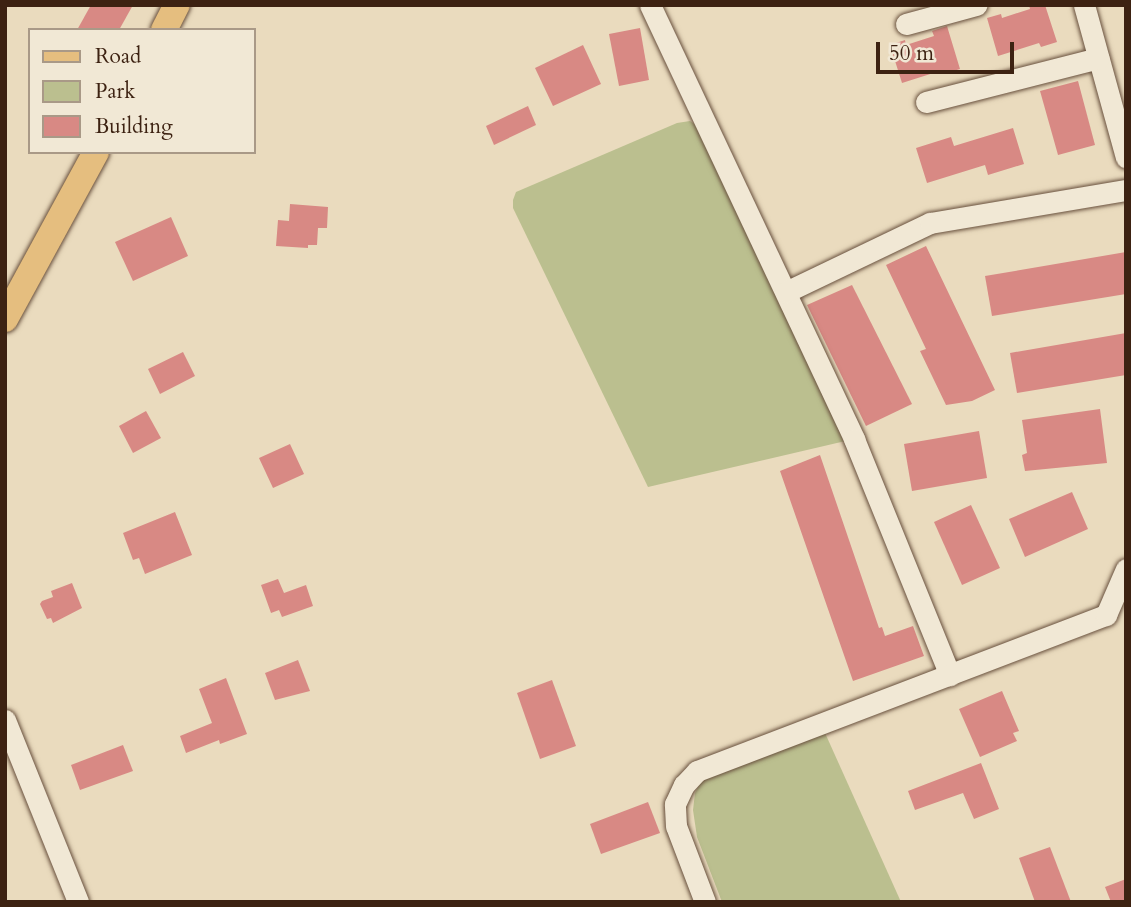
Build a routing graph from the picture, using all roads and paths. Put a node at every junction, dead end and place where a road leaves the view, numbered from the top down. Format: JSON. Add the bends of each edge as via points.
{"nodes":[{"id":1,"x":177,"y":5,"type":"edge"},
{"id":2,"x":650,"y":5,"type":"edge"},
{"id":3,"x":976,"y":5,"type":"edge"},
{"id":4,"x":1083,"y":5,"type":"edge"},
{"id":5,"x":906,"y":24,"type":"dead end"},
{"id":6,"x":164,"y":28,"type":"edge"},
{"id":7,"x":1098,"y":58,"type":"junction"},
{"id":8,"x":926,"y":102,"type":"dead end"},
{"id":9,"x":95,"y":154,"type":"edge"},
{"id":10,"x":1126,"y":157,"type":"edge"},
{"id":11,"x":1126,"y":190,"type":"edge"},
{"id":12,"x":786,"y":292,"type":"junction"},
{"id":13,"x":5,"y":319,"type":"edge"},
{"id":14,"x":1126,"y":569,"type":"edge"},
{"id":15,"x":950,"y":675,"type":"junction"},
{"id":16,"x":5,"y":720,"type":"edge"},
{"id":17,"x":78,"y":902,"type":"edge"},
{"id":18,"x":705,"y":902,"type":"edge"}],
"edges":[{"from":1,"to":6,"type":"main road"},
{"from":2,"to":12,"type":"street"},
{"from":3,"to":5,"type":"street"},
{"from":4,"to":7,"type":"street"},
{"from":7,"to":8,"type":"street"},
{"from":7,"to":10,"type":"street"},
{"from":9,"to":13,"type":"main road"},
{"from":11,"to":12,"type":"street","via":[[930,223]]},
{"from":12,"to":15,"type":"street","via":[[854,439]]},
{"from":14,"to":15,"type":"street","via":[[1106,615]]},
{"from":15,"to":18,"type":"street","via":[[697,771],[674,804],[677,826]]},
{"from":16,"to":17,"type":"street"}]}
